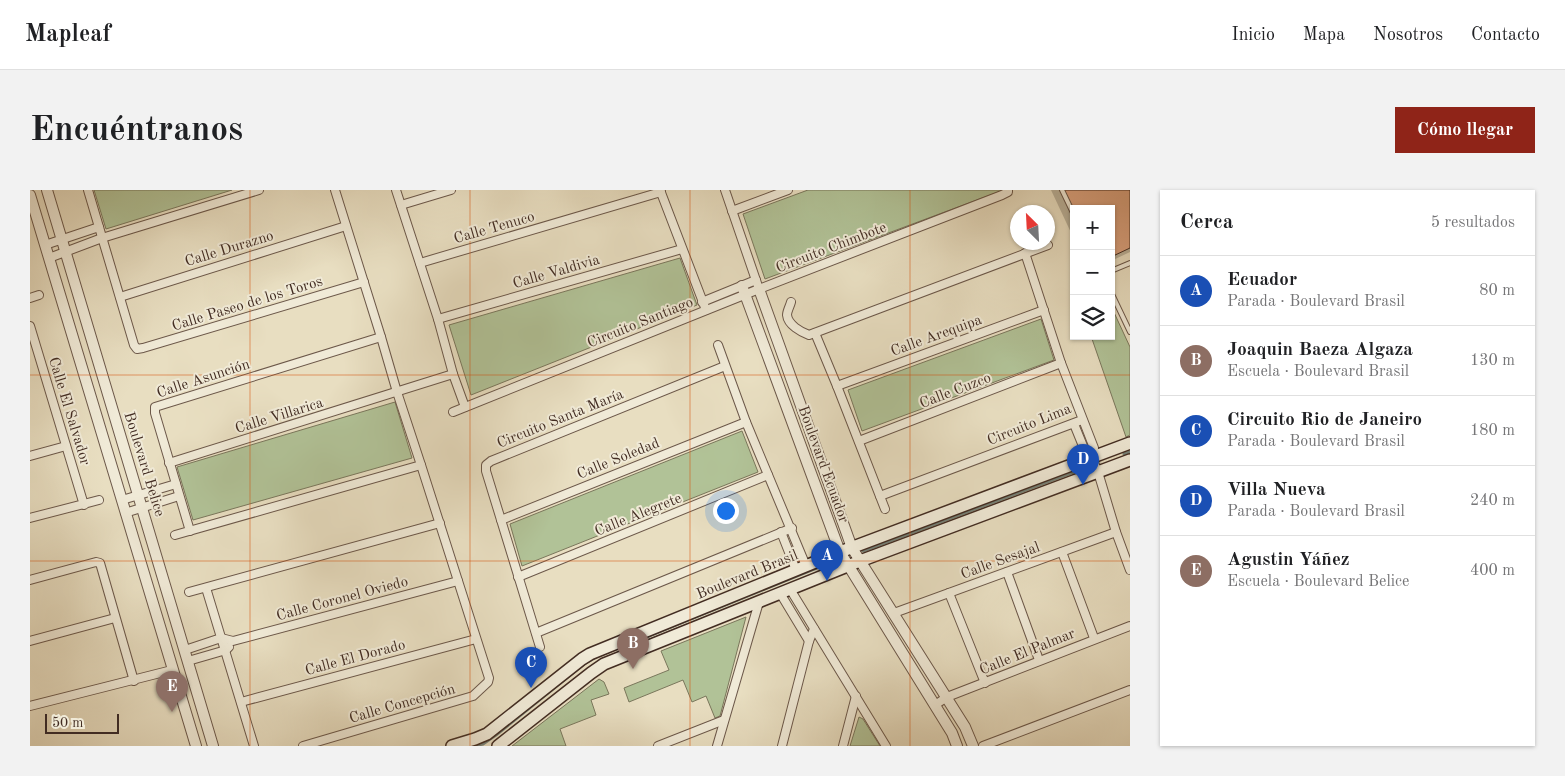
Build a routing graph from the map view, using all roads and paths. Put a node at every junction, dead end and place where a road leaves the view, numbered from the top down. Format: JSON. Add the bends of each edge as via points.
{"nodes":[{"id":1,"x":47,"y":190,"type":"edge"},
{"id":2,"x":88,"y":190,"type":"edge"},
{"id":3,"x":259,"y":190,"type":"edge"},
{"id":4,"x":335,"y":190,"type":"edge"},
{"id":5,"x":396,"y":190,"type":"edge"},
{"id":6,"x":451,"y":190,"type":"edge"},
{"id":7,"x":725,"y":190,"type":"edge"},
{"id":8,"x":788,"y":190,"type":"edge"},
{"id":9,"x":1008,"y":190,"type":"edge"},
{"id":10,"x":1062,"y":190,"type":"edge"},
{"id":11,"x":660,"y":191,"type":"edge"},
{"id":12,"x":30,"y":195,"type":"edge"},
{"id":13,"x":401,"y":205,"type":"junction"},
{"id":14,"x":1070,"y":207,"type":"edge"},
{"id":15,"x":732,"y":211,"type":"junction"},
{"id":16,"x":346,"y":226,"type":"junction"},
{"id":17,"x":99,"y":227,"type":"junction"},
{"id":18,"x":102,"y":238,"type":"junction"},
{"id":19,"x":62,"y":240,"type":"junction"},
{"id":20,"x":45,"y":245,"type":"junction"},
{"id":21,"x":682,"y":250,"type":"junction"},
{"id":22,"x":1034,"y":250,"type":"edge"},
{"id":23,"x":66,"y":252,"type":"junction"},
{"id":24,"x":1026,"y":253,"type":"junction"},
{"id":25,"x":49,"y":258,"type":"junction"},
{"id":26,"x":420,"y":262,"type":"junction"},
{"id":27,"x":1130,"y":263,"type":"edge"},
{"id":28,"x":1115,"y":269,"type":"edge"},
{"id":29,"x":364,"y":282,"type":"junction"},
{"id":30,"x":758,"y":284,"type":"junction"},
{"id":31,"x":744,"y":290,"type":"junction"},
{"id":32,"x":39,"y":295,"type":"dead end"},
{"id":33,"x":1112,"y":295,"type":"edge"},
{"id":34,"x":120,"y":297,"type":"junction"},
{"id":35,"x":30,"y":298,"type":"edge"},
{"id":36,"x":702,"y":302,"type":"junction"},
{"id":37,"x":791,"y":302,"type":"dead end"},
{"id":38,"x":706,"y":310,"type":"junction"},
{"id":39,"x":1044,"y":310,"type":"junction"},
{"id":40,"x":438,"y":319,"type":"junction"},
{"id":41,"x":30,"y":326,"type":"edge"},
{"id":42,"x":1130,"y":332,"type":"edge"},
{"id":43,"x":814,"y":333,"type":"junction"},
{"id":44,"x":381,"y":337,"type":"junction"},
{"id":45,"x":718,"y":345,"type":"dead end"},
{"id":46,"x":1061,"y":363,"type":"junction"},
{"id":47,"x":726,"y":366,"type":"junction"},
{"id":48,"x":453,"y":374,"type":"junction"},
{"id":49,"x":837,"y":386,"type":"junction"},
{"id":50,"x":397,"y":392,"type":"junction"},
{"id":51,"x":465,"y":407,"type":"junction"},
{"id":52,"x":453,"y":412,"type":"dead end"},
{"id":53,"x":1082,"y":420,"type":"junction"},
{"id":54,"x":746,"y":422,"type":"junction"},
{"id":55,"x":1074,"y":424,"type":"junction"},
{"id":56,"x":859,"y":442,"type":"junction"},
{"id":57,"x":1130,"y":443,"type":"edge"},
{"id":58,"x":66,"y":446,"type":"junction"},
{"id":59,"x":30,"y":456,"type":"edge"},
{"id":60,"x":1092,"y":458,"type":"junction"},
{"id":61,"x":1130,"y":460,"type":"edge"},
{"id":62,"x":170,"y":463,"type":"junction"},
{"id":63,"x":421,"y":465,"type":"junction"},
{"id":64,"x":1098,"y":472,"type":"junction"},
{"id":65,"x":768,"y":475,"type":"junction"},
{"id":66,"x":176,"y":484,"type":"junction"},
{"id":67,"x":138,"y":496,"type":"junction"},
{"id":68,"x":179,"y":496,"type":"junction"},
{"id":69,"x":880,"y":496,"type":"junction"},
{"id":70,"x":99,"y":500,"type":"dead end"},
{"id":71,"x":122,"y":500,"type":"junction"},
{"id":72,"x":84,"y":505,"type":"junction"},
{"id":73,"x":142,"y":507,"type":"junction"},
{"id":74,"x":885,"y":509,"type":"dead end"},
{"id":75,"x":125,"y":513,"type":"junction"},
{"id":76,"x":30,"y":518,"type":"edge"},
{"id":77,"x":500,"y":520,"type":"junction"},
{"id":78,"x":440,"y":522,"type":"junction"},
{"id":79,"x":792,"y":528,"type":"junction"},
{"id":80,"x":190,"y":530,"type":"junction"},
{"id":81,"x":781,"y":532,"type":"junction"},
{"id":82,"x":1116,"y":532,"type":"junction"},
{"id":83,"x":175,"y":535,"type":"dead end"},
{"id":84,"x":852,"y":548,"type":"junction"},
{"id":85,"x":840,"y":552,"type":"junction"},
{"id":86,"x":1062,"y":552,"type":"junction"},
{"id":87,"x":860,"y":561,"type":"junction"},
{"id":88,"x":848,"y":566,"type":"junction"},
{"id":89,"x":801,"y":568,"type":"junction"},
{"id":90,"x":1130,"y":570,"type":"edge"},
{"id":91,"x":1007,"y":572,"type":"junction"},
{"id":92,"x":518,"y":577,"type":"junction"},
{"id":93,"x":30,"y":580,"type":"edge"},
{"id":94,"x":458,"y":581,"type":"junction"},
{"id":95,"x":206,"y":588,"type":"junction"},
{"id":96,"x":785,"y":591,"type":"junction"},
{"id":97,"x":189,"y":592,"type":"dead end"},
{"id":98,"x":949,"y":593,"type":"junction"},
{"id":99,"x":759,"y":602,"type":"junction"},
{"id":100,"x":894,"y":613,"type":"junction"},
{"id":101,"x":115,"y":618,"type":"junction"},
{"id":102,"x":1130,"y":626,"type":"edge"},
{"id":103,"x":814,"y":629,"type":"junction"},
{"id":104,"x":536,"y":633,"type":"junction"},
{"id":105,"x":221,"y":638,"type":"junction"},
{"id":106,"x":476,"y":638,"type":"junction"},
{"id":107,"x":1094,"y":638,"type":"junction"},
{"id":108,"x":30,"y":641,"type":"edge"},
{"id":109,"x":233,"y":641,"type":"junction"},
{"id":110,"x":809,"y":641,"type":"junction"},
{"id":111,"x":540,"y":647,"type":"dead end"},
{"id":112,"x":185,"y":650,"type":"junction"},
{"id":113,"x":226,"y":650,"type":"junction"},
{"id":114,"x":1040,"y":660,"type":"junction"},
{"id":115,"x":188,"y":661,"type":"junction"},
{"id":116,"x":172,"y":670,"type":"junction"},
{"id":117,"x":134,"y":681,"type":"junction"},
{"id":118,"x":985,"y":683,"type":"junction"},
{"id":119,"x":1130,"y":690,"type":"edge"},
{"id":120,"x":856,"y":696,"type":"junction"},
{"id":121,"x":946,"y":697,"type":"junction"},
{"id":122,"x":241,"y":702,"type":"junction"},
{"id":123,"x":935,"y":705,"type":"junction"},
{"id":124,"x":30,"y":706,"type":"edge"},
{"id":125,"x":724,"y":720,"type":"junction"},
{"id":126,"x":196,"y":746,"type":"edge"},
{"id":127,"x":213,"y":746,"type":"edge"},
{"id":128,"x":254,"y":746,"type":"edge"},
{"id":129,"x":303,"y":746,"type":"edge"},
{"id":130,"x":452,"y":746,"type":"edge"},
{"id":131,"x":498,"y":746,"type":"edge"},
{"id":132,"x":658,"y":746,"type":"edge"},
{"id":133,"x":717,"y":746,"type":"edge"},
{"id":134,"x":782,"y":746,"type":"edge"},
{"id":135,"x":843,"y":746,"type":"edge"},
{"id":136,"x":886,"y":746,"type":"edge"},
{"id":137,"x":957,"y":746,"type":"edge"},
{"id":138,"x":973,"y":746,"type":"edge"},
{"id":139,"x":983,"y":746,"type":"edge"}],
"edges":[{"from":1,"to":19,"type":"street","name":"Boulevard Belice"},
{"from":2,"to":17,"type":"street"},
{"from":3,"to":18,"type":"street"},
{"from":4,"to":16,"type":"street"},
{"from":5,"to":13,"type":"street"},
{"from":6,"to":13,"type":"street"},
{"from":7,"to":15,"type":"street"},
{"from":8,"to":15,"type":"street"},
{"from":9,"to":30,"type":"street","name":"Circuito Chimbote","via":[[1002,195]]},
{"from":10,"to":14,"type":"lane"},
{"from":11,"to":21,"type":"street","name":"Circuito Santiago"},
{"from":11,"to":26,"type":"street","name":"Calle Tenuco"},
{"from":12,"to":20,"type":"street"},
{"from":13,"to":26,"type":"street"},
{"from":15,"to":30,"type":"street"},
{"from":16,"to":29,"type":"street"},
{"from":16,"to":34,"type":"street","name":"Calle Durazno"},
{"from":17,"to":18,"type":"street"},
{"from":17,"to":19,"type":"street"},
{"from":18,"to":23,"type":"street"},
{"from":18,"to":34,"type":"street"},
{"from":19,"to":20,"type":"street"},
{"from":19,"to":23,"type":"street","name":"Boulevard Belice"},
{"from":20,"to":25,"type":"street"},
{"from":21,"to":36,"type":"street","name":"Circuito Santiago"},
{"from":21,"to":40,"type":"street","name":"Calle Valdivia"},
{"from":22,"to":24,"type":"street"},
{"from":23,"to":25,"type":"street"},
{"from":23,"to":67,"type":"street","name":"Boulevard Belice"},
{"from":24,"to":39,"type":"street","name":"Circuito Lima"},
{"from":24,"to":43,"type":"street"},
{"from":25,"to":71,"type":"street"},
{"from":26,"to":40,"type":"street"},
{"from":27,"to":28,"type":"lane"},
{"from":29,"to":34,"type":"street","name":"Calle Paseo de los Toros","via":[[137,349]]},
{"from":29,"to":44,"type":"street"},
{"from":30,"to":31,"type":"street","name":"Circuito Chimbote"},
{"from":30,"to":84,"type":"street","name":"Boulevard Ecuador"},
{"from":31,"to":36,"type":"street"},
{"from":31,"to":38,"type":"street"},
{"from":31,"to":85,"type":"street","name":"Boulevard Ecuador"},
{"from":32,"to":35,"type":"street"},
{"from":33,"to":42,"type":"lane"},
{"from":36,"to":38,"type":"street","name":"Circuito Santiago"},
{"from":37,"to":43,"type":"street","via":[[787,314],[790,321],[802,333]]},
{"from":38,"to":51,"type":"street","name":"Circuito Santiago"},
{"from":39,"to":46,"type":"street","name":"Circuito Lima"},
{"from":39,"to":49,"type":"street","name":"Calle Arequipa"},
{"from":40,"to":48,"type":"street"},
{"from":41,"to":58,"type":"street","name":"Calle El Salvador"},
{"from":43,"to":49,"type":"street"},
{"from":44,"to":50,"type":"street","name":"Calle Concepción"},
{"from":44,"to":62,"type":"street","name":"Calle Asunción","via":[[155,407]]},
{"from":45,"to":47,"type":"street"},
{"from":46,"to":53,"type":"street","name":"Circuito Lima"},
{"from":46,"to":56,"type":"street","name":"Calle Cuzco"},
{"from":47,"to":54,"type":"street"},
{"from":47,"to":77,"type":"street","name":"Circuito Santa María","via":[[490,461],[486,471]]},
{"from":48,"to":50,"type":"street","name":"Calle Villarica"},
{"from":48,"to":51,"type":"street"},
{"from":49,"to":56,"type":"street"},
{"from":50,"to":62,"type":"street","name":"Calle Villarica"},
{"from":50,"to":63,"type":"street","name":"Calle Concepción"},
{"from":51,"to":52,"type":"street","name":"Circuito Santiago"},
{"from":53,"to":55,"type":"street","name":"Circuito Lima"},
{"from":53,"to":60,"type":"street","via":[[1094,448]]},
{"from":54,"to":65,"type":"street"},
{"from":54,"to":77,"type":"street","name":"Calle Soledad"},
{"from":55,"to":60,"type":"street","via":[[1085,451]]},
{"from":55,"to":69,"type":"street","name":"Circuito Lima"},
{"from":56,"to":69,"type":"street"},
{"from":57,"to":60,"type":"main road","name":"Boulevard Brasil"},
{"from":58,"to":59,"type":"street"},
{"from":58,"to":72,"type":"street","name":"Calle El Salvador"},
{"from":60,"to":64,"type":"street"},
{"from":60,"to":84,"type":"main road","name":"Boulevard Brasil"},
{"from":61,"to":64,"type":"main road","name":"Boulevard Brasil"},
{"from":62,"to":66,"type":"street","name":"Calle Asunción"},
{"from":63,"to":78,"type":"street","name":"Calle Concepción"},
{"from":63,"to":80,"type":"street"},
{"from":64,"to":82,"type":"street"},
{"from":64,"to":87,"type":"main road","name":"Boulevard Brasil"},
{"from":65,"to":79,"type":"street"},
{"from":65,"to":92,"type":"street","name":"Calle Alegrete"},
{"from":66,"to":67,"type":"street"},
{"from":66,"to":68,"type":"street","name":"Calle Asunción"},
{"from":67,"to":71,"type":"street"},
{"from":67,"to":73,"type":"street","name":"Boulevard Belice"},
{"from":68,"to":73,"type":"street"},
{"from":68,"to":80,"type":"street","name":"Calle Asunción"},
{"from":69,"to":74,"type":"street"},
{"from":70,"to":72,"type":"street"},
{"from":71,"to":75,"type":"street"},
{"from":72,"to":76,"type":"street"},
{"from":73,"to":75,"type":"street"},
{"from":73,"to":112,"type":"street","name":"Boulevard Belice"},
{"from":75,"to":116,"type":"street"},
{"from":77,"to":92,"type":"street","name":"Circuito Santa María"},
{"from":78,"to":94,"type":"street","name":"Calle Concepción"},
{"from":78,"to":95,"type":"street"},
{"from":79,"to":81,"type":"street"},
{"from":79,"to":89,"type":"street"},
{"from":80,"to":83,"type":"street"},
{"from":81,"to":89,"type":"street"},
{"from":81,"to":104,"type":"street"},
{"from":82,"to":86,"type":"street","name":"Calle Sesajal"},
{"from":82,"to":90,"type":"street"},
{"from":84,"to":85,"type":"main road","name":"Boulevard Brasil"},
{"from":84,"to":87,"type":"street","name":"Boulevard Ecuador"},
{"from":85,"to":88,"type":"street","name":"Boulevard Ecuador"},
{"from":85,"to":89,"type":"main road","name":"Boulevard Brasil"},
{"from":86,"to":91,"type":"street","name":"Calle Sesajal"},
{"from":86,"to":107,"type":"street"},
{"from":87,"to":88,"type":"main road","name":"Boulevard Brasil"},
{"from":87,"to":100,"type":"street","name":"Boulevard Ecuador"},
{"from":88,"to":96,"type":"main road","name":"Boulevard Brasil"},
{"from":88,"to":123,"type":"street","name":"Boulevard Ecuador"},
{"from":89,"to":130,"type":"main road","name":"Boulevard Brasil","via":[[590,654],[487,734]]},
{"from":91,"to":98,"type":"street","name":"Calle Sesajal"},
{"from":91,"to":114,"type":"street"},
{"from":92,"to":104,"type":"street","name":"Circuito Santa María"},
{"from":93,"to":101,"type":"street","via":[[100,562]]},
{"from":94,"to":106,"type":"street","name":"Calle Concepción"},
{"from":94,"to":109,"type":"street","name":"Calle Coronel Oviedo"},
{"from":95,"to":97,"type":"street"},
{"from":95,"to":105,"type":"street"},
{"from":96,"to":99,"type":"main road","name":"Boulevard Brasil"},
{"from":96,"to":103,"type":"street"},
{"from":96,"to":110,"type":"street"},
{"from":98,"to":100,"type":"street","name":"Calle Sesajal"},
{"from":98,"to":118,"type":"street"},
{"from":99,"to":125,"type":"street"},
{"from":99,"to":131,"type":"main road","name":"Boulevard Brasil","via":[[596,668]]},
{"from":100,"to":121,"type":"street","name":"Boulevard Ecuador"},
{"from":101,"to":108,"type":"street"},
{"from":101,"to":117,"type":"street"},
{"from":102,"to":107,"type":"street","name":"Calle El Palmar"},
{"from":103,"to":110,"type":"street"},
{"from":103,"to":120,"type":"street"},
{"from":104,"to":111,"type":"street","name":"Circuito Santa María"},
{"from":105,"to":109,"type":"street","name":"Calle Coronel Oviedo"},
{"from":105,"to":112,"type":"street"},
{"from":105,"to":113,"type":"street"},
{"from":106,"to":122,"type":"street","name":"Calle El Dorado"},
{"from":106,"to":129,"type":"street","name":"Calle Concepción","via":[[488,682],[473,696]]},
{"from":107,"to":114,"type":"street","name":"Calle El Palmar"},
{"from":109,"to":113,"type":"street"},
{"from":110,"to":134,"type":"street"},
{"from":112,"to":115,"type":"street","name":"Boulevard Belice"},
{"from":113,"to":115,"type":"street"},
{"from":113,"to":122,"type":"street"},
{"from":114,"to":118,"type":"street","name":"Calle El Palmar"},
{"from":115,"to":127,"type":"street","name":"Boulevard Belice"},
{"from":116,"to":117,"type":"street"},
{"from":116,"to":126,"type":"street"},
{"from":117,"to":124,"type":"street"},
{"from":118,"to":121,"type":"street","name":"Calle El Palmar"},
{"from":119,"to":139,"type":"street"},
{"from":120,"to":135,"type":"street"},
{"from":120,"to":136,"type":"street"},
{"from":121,"to":123,"type":"street","name":"Calle El Palmar"},
{"from":121,"to":138,"type":"street","name":"Boulevard Ecuador"},
{"from":122,"to":128,"type":"street"},
{"from":123,"to":137,"type":"street","name":"Boulevard Ecuador"},
{"from":125,"to":132,"type":"street"},
{"from":125,"to":133,"type":"street"}]}
